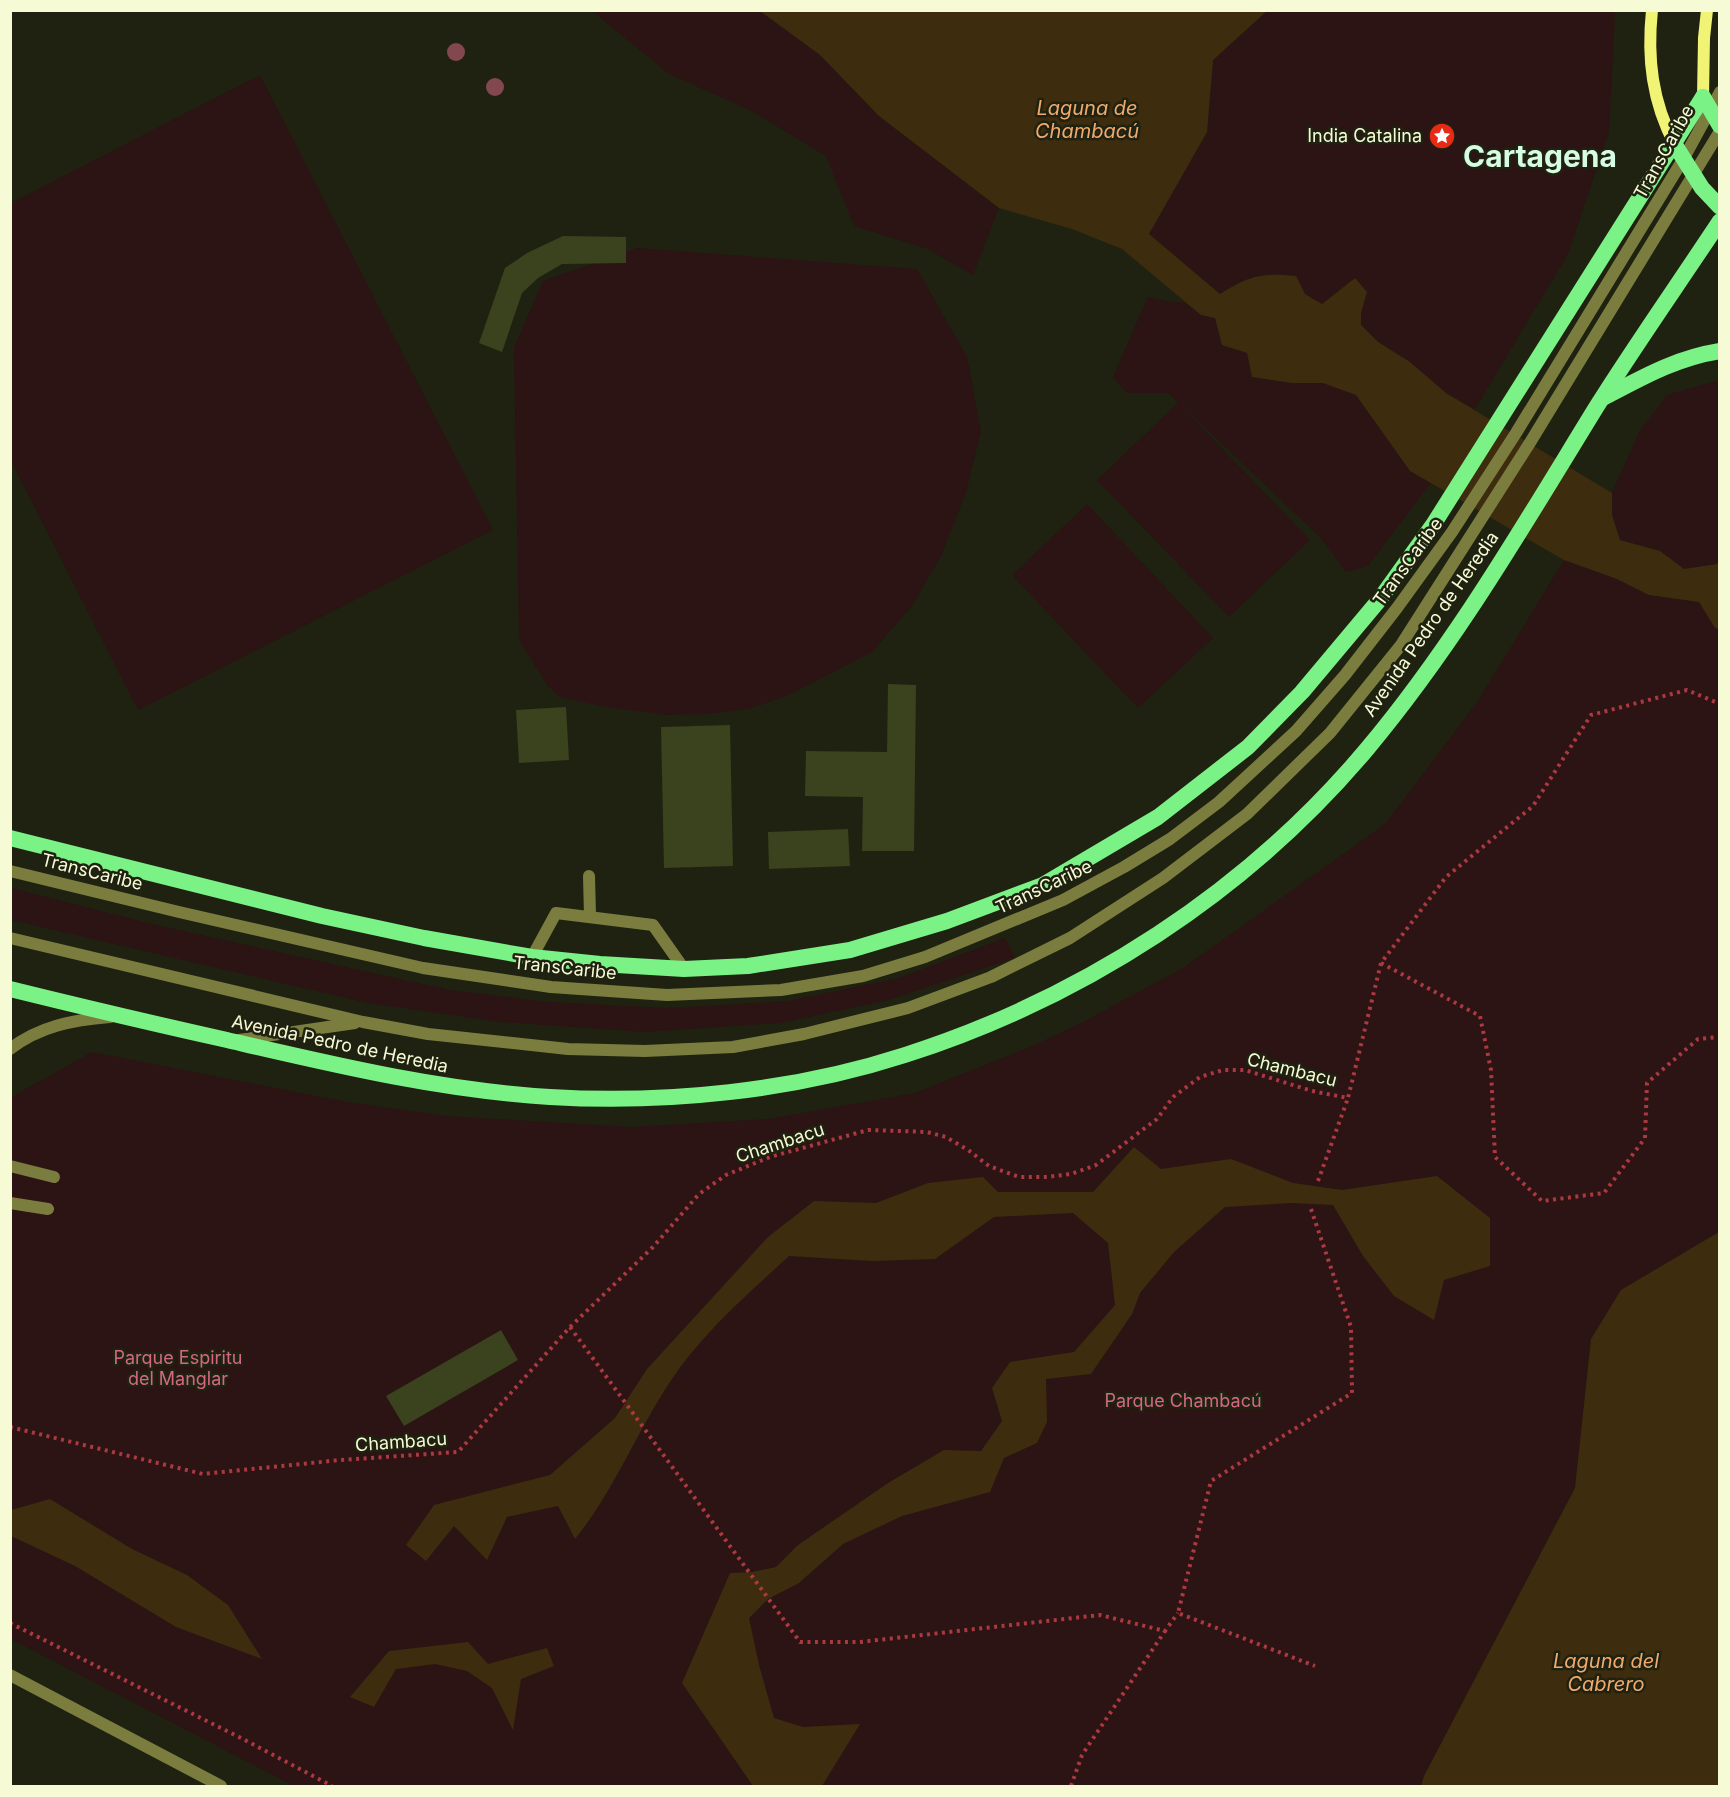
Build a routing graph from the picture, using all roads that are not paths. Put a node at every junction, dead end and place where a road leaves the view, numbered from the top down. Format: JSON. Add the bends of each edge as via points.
{"nodes":[{"id":1,"x":1652,"y":10,"type":"edge"},
{"id":2,"x":1707,"y":10,"type":"edge"},
{"id":3,"x":1711,"y":99,"type":"edge"},
{"id":4,"x":1719,"y":126,"type":"edge"},
{"id":5,"x":1719,"y":131,"type":"edge"},
{"id":6,"x":1679,"y":151,"type":"junction"},
{"id":7,"x":1694,"y":174,"type":"junction"},
{"id":8,"x":1719,"y":207,"type":"edge"},
{"id":9,"x":1719,"y":221,"type":"edge"},
{"id":10,"x":1719,"y":351,"type":"edge"},
{"id":11,"x":1602,"y":399,"type":"junction"},
{"id":12,"x":10,"y":838,"type":"edge"},
{"id":13,"x":10,"y":871,"type":"edge"},
{"id":14,"x":589,"y":876,"type":"dead end"},
{"id":15,"x":590,"y":916,"type":"junction"},
{"id":16,"x":10,"y":938,"type":"edge"},
{"id":17,"x":532,"y":957,"type":"junction"},
{"id":18,"x":684,"y":969,"type":"junction"},
{"id":19,"x":10,"y":989,"type":"edge"},
{"id":20,"x":118,"y":1016,"type":"junction"},
{"id":21,"x":363,"y":1022,"type":"junction"},
{"id":22,"x":231,"y":1041,"type":"junction"},
{"id":23,"x":10,"y":1049,"type":"edge"},
{"id":24,"x":10,"y":1166,"type":"edge"},
{"id":25,"x":54,"y":1177,"type":"dead end"},
{"id":26,"x":10,"y":1203,"type":"edge"},
{"id":27,"x":48,"y":1209,"type":"dead end"},
{"id":28,"x":10,"y":1675,"type":"edge"},
{"id":29,"x":221,"y":1786,"type":"edge"}],
"edges":[{"from":1,"to":6,"type":"main road","via":[[1652,78],[1659,110]]},
{"from":2,"to":3,"type":"main road","via":[[1704,38]]},
{"from":3,"to":4,"type":"highway"},
{"from":3,"to":6,"type":"highway"},
{"from":5,"to":7,"type":"lane","name":"TransCaribe"},
{"from":6,"to":7,"type":"highway"},
{"from":6,"to":13,"type":"lane","name":"TransCaribe","via":[[1516,433],[1452,532],[1324,699],[1296,731],[1219,802],[1170,839],[1063,900],[925,957],[863,976],[781,990],[667,995],[551,987],[423,968]]},
{"from":6,"to":18,"type":"highway","via":[[1433,525],[1380,598],[1302,692],[1248,747],[1158,818],[1043,885],[947,921],[850,950],[748,966]]},
{"from":7,"to":8,"type":"highway"},
{"from":7,"to":21,"type":"lane","name":"TransCaribe","via":[[1401,645],[1330,733],[1247,814],[1163,878],[1070,938],[991,977],[908,1008],[733,1047],[568,1049],[428,1034]]},
{"from":9,"to":11,"type":"highway","name":"Avenida Pedro de Heredia"},
{"from":10,"to":11,"type":"highway","via":[[1661,367]]},
{"from":11,"to":22,"type":"highway","name":"Avenida Pedro de Heredia","via":[[1500,561],[1408,696],[1365,751],[1287,835],[1226,886],[1072,986],[979,1029],[903,1056],[740,1091],[632,1100],[546,1097],[429,1084],[322,1064]]},
{"from":12,"to":17,"type":"highway","via":[[321,916]]},
{"from":14,"to":15,"type":"lane"},
{"from":15,"to":17,"type":"lane","via":[[556,913]]},
{"from":15,"to":18,"type":"lane","via":[[653,925]]},
{"from":16,"to":21,"type":"lane","name":"TransCaribe"},
{"from":17,"to":18,"type":"highway"},
{"from":19,"to":20,"type":"highway","name":"Avenida Pedro de Heredia"},
{"from":20,"to":22,"type":"highway","name":"Avenida Pedro de Heredia"},
{"from":20,"to":23,"type":"lane","via":[[74,1020],[27,1036]]},
{"from":21,"to":22,"type":"lane","name":"TransCaribe"},
{"from":24,"to":25,"type":"lane"},
{"from":26,"to":27,"type":"lane"},
{"from":28,"to":29,"type":"lane"}]}
